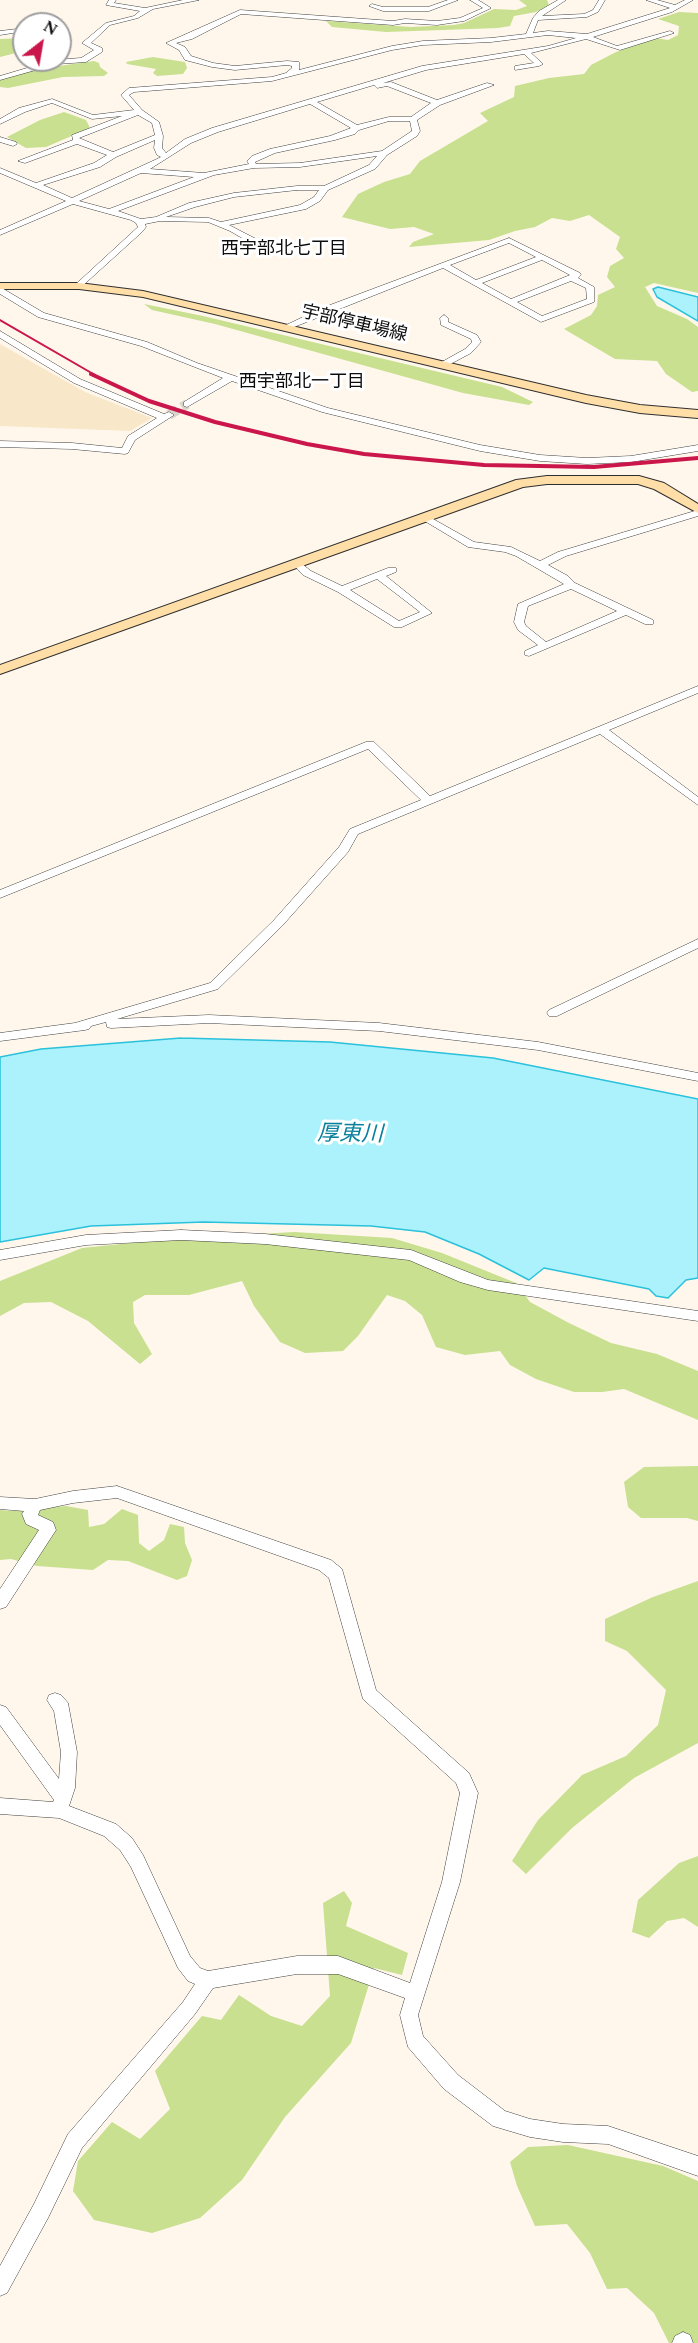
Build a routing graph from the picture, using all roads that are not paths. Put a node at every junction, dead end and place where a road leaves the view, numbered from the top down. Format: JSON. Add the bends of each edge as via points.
{"nodes":[{"id":1,"x":113,"y":0,"type":"edge"},
{"id":2,"x":196,"y":0,"type":"edge"},
{"id":3,"x":455,"y":0,"type":"edge"},
{"id":4,"x":473,"y":0,"type":"edge"},
{"id":5,"x":563,"y":0,"type":"edge"},
{"id":6,"x":602,"y":0,"type":"edge"},
{"id":7,"x":649,"y":0,"type":"edge"},
{"id":8,"x":694,"y":0,"type":"edge"},
{"id":9,"x":181,"y":1,"type":"edge"},
{"id":10,"x":258,"y":3,"type":"dead end"},
{"id":11,"x":298,"y":6,"type":"dead end"},
{"id":12,"x":372,"y":6,"type":"dead end"},
{"id":13,"x":677,"y":8,"type":"junction"},
{"id":14,"x":146,"y":10,"type":"junction"},
{"id":15,"x":404,"y":10,"type":"junction"},
{"id":16,"x":250,"y":12,"type":"junction"},
{"id":17,"x":327,"y":18,"type":"junction"},
{"id":18,"x":536,"y":18,"type":"junction"},
{"id":19,"x":405,"y":21,"type":"junction"},
{"id":20,"x":670,"y":33,"type":"dead end"},
{"id":21,"x":530,"y":36,"type":"junction"},
{"id":22,"x":585,"y":36,"type":"junction"},
{"id":23,"x":527,"y":53,"type":"junction"},
{"id":24,"x":212,"y":65,"type":"junction"},
{"id":25,"x":518,"y":68,"type":"dead end"},
{"id":26,"x":288,"y":75,"type":"junction"},
{"id":27,"x":0,"y":78,"type":"edge"},
{"id":28,"x":198,"y":85,"type":"junction"},
{"id":29,"x":490,"y":85,"type":"dead end"},
{"id":30,"x":356,"y":87,"type":"junction"},
{"id":31,"x":310,"y":100,"type":"junction"},
{"id":32,"x":437,"y":103,"type":"junction"},
{"id":33,"x":139,"y":112,"type":"junction"},
{"id":34,"x":413,"y":119,"type":"junction"},
{"id":35,"x":0,"y":122,"type":"edge"},
{"id":36,"x":356,"y":128,"type":"junction"},
{"id":37,"x":159,"y":136,"type":"junction"},
{"id":38,"x":0,"y":140,"type":"edge"},
{"id":39,"x":77,"y":141,"type":"junction"},
{"id":40,"x":13,"y":144,"type":"dead end"},
{"id":41,"x":384,"y":153,"type":"junction"},
{"id":42,"x":113,"y":155,"type":"junction"},
{"id":43,"x":166,"y":156,"type":"junction"},
{"id":44,"x":22,"y":161,"type":"dead end"},
{"id":45,"x":254,"y":166,"type":"junction"},
{"id":46,"x":0,"y":170,"type":"edge"},
{"id":47,"x":140,"y":171,"type":"junction"},
{"id":48,"x":204,"y":176,"type":"junction"},
{"id":49,"x":39,"y":184,"type":"junction"},
{"id":50,"x":325,"y":188,"type":"junction"},
{"id":51,"x":75,"y":202,"type":"junction"},
{"id":52,"x":111,"y":211,"type":"junction"},
{"id":53,"x":158,"y":219,"type":"junction"},
{"id":54,"x":140,"y":222,"type":"junction"},
{"id":55,"x":221,"y":224,"type":"junction"},
{"id":56,"x":0,"y":233,"type":"edge"},
{"id":57,"x":286,"y":249,"type":"dead end"},
{"id":58,"x":543,"y":257,"type":"junction"},
{"id":59,"x":443,"y":265,"type":"junction"},
{"id":60,"x":572,"y":278,"type":"junction"},
{"id":61,"x":476,"y":283,"type":"junction"},
{"id":62,"x":79,"y":286,"type":"junction"},
{"id":63,"x":4,"y":287,"type":"edge"},
{"id":64,"x":510,"y":302,"type":"junction"},
{"id":65,"x":444,"y":318,"type":"dead end"},
{"id":66,"x":286,"y":327,"type":"junction"},
{"id":67,"x":0,"y":334,"type":"edge"},
{"id":68,"x":443,"y":365,"type":"junction"},
{"id":69,"x":230,"y":378,"type":"junction"},
{"id":70,"x":187,"y":404,"type":"tunnel mouth"},
{"id":71,"x":698,"y":414,"type":"edge"},
{"id":72,"x":0,"y":444,"type":"edge"},
{"id":73,"x":698,"y":448,"type":"edge"},
{"id":74,"x":561,"y":460,"type":"junction"},
{"id":75,"x":570,"y":480,"type":"junction"},
{"id":76,"x":698,"y":509,"type":"edge"},
{"id":77,"x":698,"y":513,"type":"edge"},
{"id":78,"x":423,"y":517,"type":"junction"},
{"id":79,"x":297,"y":563,"type":"junction"},
{"id":80,"x":540,"y":565,"type":"junction"},
{"id":81,"x":392,"y":570,"type":"dead end"},
{"id":82,"x":378,"y":575,"type":"junction"},
{"id":83,"x":571,"y":585,"type":"junction"},
{"id":84,"x":342,"y":590,"type":"junction"},
{"id":85,"x":626,"y":611,"type":"junction"},
{"id":86,"x":649,"y":622,"type":"dead end"},
{"id":87,"x":545,"y":646,"type":"junction"},
{"id":88,"x":529,"y":653,"type":"dead end"},
{"id":89,"x":0,"y":670,"type":"edge"},
{"id":90,"x":698,"y":689,"type":"edge"},
{"id":91,"x":602,"y":730,"type":"junction"},
{"id":92,"x":428,"y":801,"type":"junction"},
{"id":93,"x":698,"y":802,"type":"edge"},
{"id":94,"x":0,"y":894,"type":"edge"},
{"id":95,"x":698,"y":944,"type":"edge"},
{"id":96,"x":553,"y":1013,"type":"dead end"},
{"id":97,"x":78,"y":1027,"type":"junction"},
{"id":98,"x":0,"y":1037,"type":"edge"},
{"id":99,"x":698,"y":1077,"type":"edge"},
{"id":100,"x":0,"y":1255,"type":"edge"},
{"id":101,"x":698,"y":1316,"type":"edge"},
{"id":102,"x":0,"y":1503,"type":"edge"},
{"id":103,"x":35,"y":1505,"type":"junction"},
{"id":104,"x":0,"y":1602,"type":"edge"},
{"id":105,"x":55,"y":1700,"type":"dead end"},
{"id":106,"x":0,"y":1712,"type":"edge"},
{"id":107,"x":61,"y":1804,"type":"junction"},
{"id":108,"x":0,"y":1806,"type":"edge"},
{"id":109,"x":208,"y":1980,"type":"junction"},
{"id":110,"x":414,"y":1992,"type":"junction"},
{"id":111,"x":698,"y":2166,"type":"edge"},
{"id":112,"x":0,"y":2286,"type":"edge"}],
"edges":[{"from":1,"to":14,"type":"street","via":[[108,4]]},
{"from":2,"to":9,"type":"street"},
{"from":3,"to":15,"type":"street","via":[[429,9]]},
{"from":4,"to":19,"type":"street","via":[[488,8],[457,21]]},
{"from":5,"to":18,"type":"street"},
{"from":6,"to":18,"type":"street","via":[[596,11],[585,16]]},
{"from":7,"to":13,"type":"street"},
{"from":8,"to":13,"type":"street"},
{"from":9,"to":14,"type":"street"},
{"from":10,"to":16,"type":"street"},
{"from":11,"to":17,"type":"street","via":[[333,11]]},
{"from":12,"to":15,"type":"street"},
{"from":13,"to":22,"type":"street"},
{"from":14,"to":27,"type":"street","via":[[101,28],[86,43],[99,50],[83,60],[57,62]]},
{"from":15,"to":19,"type":"street"},
{"from":16,"to":17,"type":"street"},
{"from":16,"to":24,"type":"street","via":[[232,15],[170,43],[182,49],[188,58]]},
{"from":17,"to":19,"type":"street"},
{"from":18,"to":21,"type":"street"},
{"from":20,"to":22,"type":"street","via":[[617,48]]},
{"from":21,"to":22,"type":"street"},
{"from":21,"to":26,"type":"street","via":[[408,45]]},
{"from":22,"to":23,"type":"street"},
{"from":23,"to":25,"type":"street","via":[[539,64]]},
{"from":23,"to":30,"type":"street","via":[[448,63]]},
{"from":24,"to":26,"type":"street","via":[[235,68],[296,64]]},
{"from":24,"to":28,"type":"street"},
{"from":26,"to":28,"type":"street","via":[[254,82]]},
{"from":28,"to":33,"type":"street","via":[[126,92]]},
{"from":29,"to":32,"type":"street"},
{"from":30,"to":31,"type":"street"},
{"from":30,"to":32,"type":"street","via":[[388,84]]},
{"from":31,"to":36,"type":"street"},
{"from":31,"to":43,"type":"street","via":[[201,135]]},
{"from":32,"to":34,"type":"street"},
{"from":33,"to":35,"type":"street","via":[[92,117],[52,101]]},
{"from":33,"to":37,"type":"street","via":[[155,122]]},
{"from":33,"to":39,"type":"street","via":[[75,137]]},
{"from":34,"to":36,"type":"street","via":[[389,119]]},
{"from":34,"to":41,"type":"street","via":[[414,134]]},
{"from":36,"to":45,"type":"street","via":[[255,158],[251,161]]},
{"from":37,"to":42,"type":"street"},
{"from":37,"to":43,"type":"street","via":[[158,148]]},
{"from":38,"to":40,"type":"street"},
{"from":39,"to":42,"type":"street"},
{"from":39,"to":44,"type":"street"},
{"from":41,"to":45,"type":"street","via":[[300,165]]},
{"from":41,"to":50,"type":"street","via":[[372,167]]},
{"from":42,"to":49,"type":"street","via":[[97,165]]},
{"from":43,"to":47,"type":"street"},
{"from":45,"to":48,"type":"street"},
{"from":46,"to":49,"type":"street"},
{"from":47,"to":48,"type":"street"},
{"from":47,"to":51,"type":"street"},
{"from":48,"to":52,"type":"street"},
{"from":49,"to":51,"type":"street"},
{"from":50,"to":53,"type":"street","via":[[234,195],[178,209]]},
{"from":50,"to":55,"type":"street","via":[[317,199],[303,207]]},
{"from":51,"to":52,"type":"street"},
{"from":51,"to":56,"type":"street"},
{"from":52,"to":54,"type":"street"},
{"from":53,"to":54,"type":"street"},
{"from":53,"to":55,"type":"street","via":[[200,218]]},
{"from":54,"to":62,"type":"street","via":[[139,230]]},
{"from":55,"to":57,"type":"street","via":[[257,243]]},
{"from":58,"to":59,"type":"street","via":[[509,240]]},
{"from":58,"to":60,"type":"street","via":[[577,275]]},
{"from":58,"to":61,"type":"street"},
{"from":59,"to":61,"type":"street"},
{"from":59,"to":66,"type":"street"},
{"from":60,"to":64,"type":"street"},
{"from":60,"to":64,"type":"street","via":[[590,287],[591,300],[541,319]]},
{"from":61,"to":64,"type":"street"},
{"from":62,"to":63,"type":"main road","name":"宇部停車場線"},
{"from":62,"to":66,"type":"main road","name":"宇部停車場線","via":[[144,294]]},
{"from":63,"to":69,"type":"street","via":[[41,315],[144,344]]},
{"from":65,"to":68,"type":"street","via":[[444,323],[477,342]]},
{"from":66,"to":68,"type":"main road","name":"宇部停車場線"},
{"from":67,"to":72,"type":"street","via":[[77,381],[167,416],[131,438],[125,451]]},
{"from":68,"to":71,"type":"main road","name":"宇部停車場線","via":[[596,401]]},
{"from":69,"to":70,"type":"street"},
{"from":69,"to":74,"type":"street","via":[[325,410],[408,431],[502,452]]},
{"from":73,"to":74,"type":"street","via":[[631,459]]},
{"from":74,"to":75,"type":"street"},
{"from":75,"to":76,"type":"main road","via":[[648,482]]},
{"from":75,"to":78,"type":"main road","via":[[521,483]]},
{"from":77,"to":80,"type":"street","via":[[562,554]]},
{"from":78,"to":79,"type":"main road"},
{"from":78,"to":80,"type":"street","via":[[472,545],[507,549]]},
{"from":79,"to":84,"type":"street","via":[[307,573]]},
{"from":79,"to":89,"type":"main road"},
{"from":80,"to":83,"type":"street"},
{"from":81,"to":82,"type":"street"},
{"from":82,"to":84,"type":"street"},
{"from":82,"to":84,"type":"street","via":[[427,613],[398,625]]},
{"from":83,"to":85,"type":"street"},
{"from":83,"to":87,"type":"street","via":[[523,604],[519,622],[522,628]]},
{"from":85,"to":86,"type":"street"},
{"from":85,"to":87,"type":"street"},
{"from":87,"to":88,"type":"street"},
{"from":90,"to":91,"type":"street"},
{"from":91,"to":92,"type":"street"},
{"from":91,"to":93,"type":"street"},
{"from":92,"to":94,"type":"street","via":[[370,744]]},
{"from":92,"to":97,"type":"street","via":[[354,832],[344,849],[278,923],[214,986]]},
{"from":95,"to":96,"type":"street"},
{"from":97,"to":98,"type":"street"},
{"from":97,"to":99,"type":"street","via":[[209,1019],[380,1027],[538,1046]]},
{"from":100,"to":101,"type":"street","via":[[86,1240],[181,1235],[264,1239],[411,1255],[488,1285]]},
{"from":102,"to":103,"type":"street"},
{"from":103,"to":104,"type":"street","via":[[31,1519],[48,1530]]},
{"from":103,"to":110,"type":"street","via":[[117,1492],[325,1565],[336,1574],[369,1694],[463,1778],[469,1793],[451,1882]]},
{"from":105,"to":107,"type":"street","via":[[62,1708],[69,1752],[67,1788]]},
{"from":106,"to":107,"type":"street"},
{"from":107,"to":108,"type":"street"},
{"from":107,"to":109,"type":"street","via":[[110,1830],[126,1844],[184,1962],[194,1975]]},
{"from":109,"to":110,"type":"street","via":[[297,1965],[338,1965]]},
{"from":109,"to":112,"type":"street","via":[[189,2008],[75,2140]]},
{"from":110,"to":111,"type":"street","via":[[409,2015],[415,2041],[451,2082],[500,2119],[530,2128],[608,2135]]}]}
